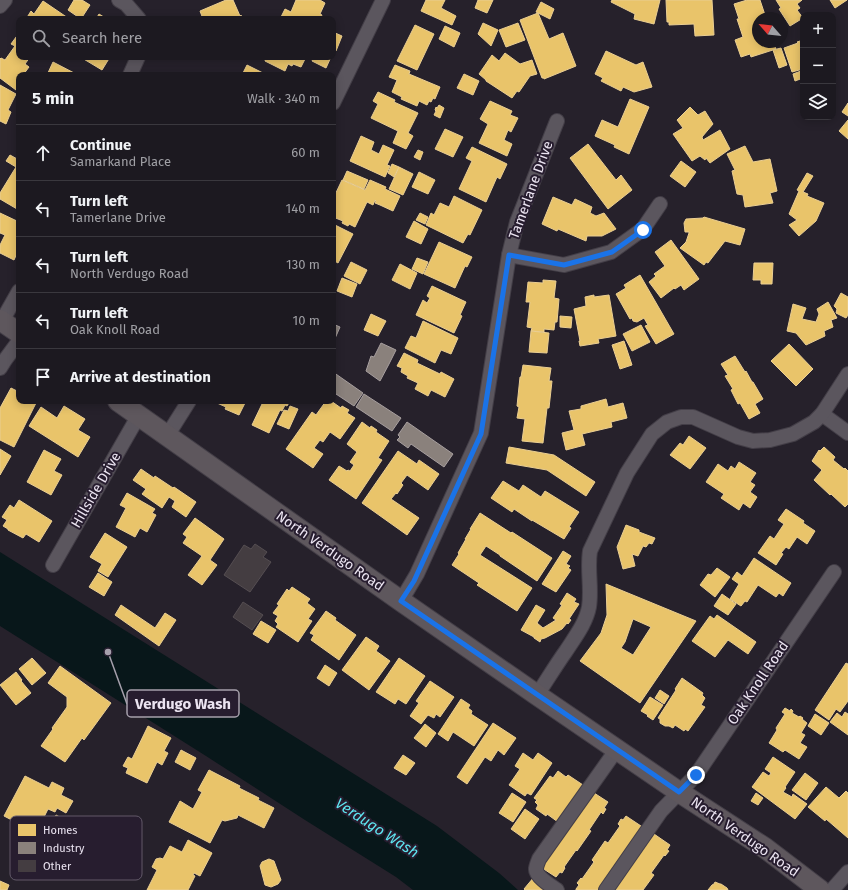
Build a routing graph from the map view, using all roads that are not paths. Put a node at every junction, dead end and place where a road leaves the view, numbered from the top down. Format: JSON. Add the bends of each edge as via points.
{"nodes":[{"id":1,"x":5,"y":0,"type":"edge"},
{"id":2,"x":119,"y":0,"type":"edge"},
{"id":3,"x":383,"y":0,"type":"edge"},
{"id":4,"x":0,"y":6,"type":"edge"},
{"id":5,"x":136,"y":16,"type":"edge"},
{"id":6,"x":137,"y":60,"type":"edge"},
{"id":7,"x":131,"y":72,"type":"edge"},
{"id":8,"x":336,"y":97,"type":"edge"},
{"id":9,"x":557,"y":121,"type":"dead end"},
{"id":10,"x":660,"y":204,"type":"dead end"},
{"id":11,"x":509,"y":255,"type":"junction"},
{"id":12,"x":16,"y":296,"type":"edge"},
{"id":13,"x":1,"y":320,"type":"edge"},
{"id":14,"x":16,"y":331,"type":"edge"},
{"id":15,"x":16,"y":345,"type":"edge"},
{"id":16,"x":0,"y":368,"type":"edge"},
{"id":17,"x":848,"y":374,"type":"edge"},
{"id":18,"x":122,"y":404,"type":"edge"},
{"id":19,"x":187,"y":404,"type":"edge"},
{"id":20,"x":822,"y":414,"type":"junction"},
{"id":21,"x":139,"y":415,"type":"junction"},
{"id":22,"x":848,"y":433,"type":"edge"},
{"id":23,"x":167,"y":436,"type":"junction"},
{"id":24,"x":53,"y":565,"type":"dead end"},
{"id":25,"x":834,"y":572,"type":"dead end"},
{"id":26,"x":401,"y":601,"type":"junction"},
{"id":27,"x":537,"y":694,"type":"junction"},
{"id":28,"x":617,"y":749,"type":"junction"},
{"id":29,"x":679,"y":792,"type":"junction"},
{"id":30,"x":848,"y":872,"type":"edge"},
{"id":31,"x":557,"y":890,"type":"edge"},
{"id":32,"x":606,"y":890,"type":"edge"},
{"id":33,"x":820,"y":890,"type":"edge"},
{"id":34,"x":832,"y":890,"type":"edge"}],
"edges":[{"from":1,"to":4,"type":"street"},
{"from":2,"to":5,"type":"street"},
{"from":3,"to":8,"type":"street"},
{"from":6,"to":7,"type":"street"},
{"from":9,"to":11,"type":"street","name":"Tamerlane Drive","via":[[517,222]]},
{"from":10,"to":11,"type":"street","via":[[643,230],[612,252],[564,265]]},
{"from":11,"to":26,"type":"street","name":"Tamerlane Drive","via":[[481,434],[414,581]]},
{"from":12,"to":13,"type":"street"},
{"from":13,"to":14,"type":"main road"},
{"from":15,"to":16,"type":"street"},
{"from":17,"to":20,"type":"street"},
{"from":18,"to":21,"type":"main road","name":"North Verdugo Road"},
{"from":19,"to":23,"type":"street"},
{"from":20,"to":22,"type":"street"},
{"from":20,"to":27,"type":"street","via":[[794,434],[770,440],[754,441],[738,437],[693,417],[681,417],[667,422],[652,434],[627,473],[590,551],[589,607],[585,620]]},
{"from":21,"to":23,"type":"main road","name":"North Verdugo Road"},
{"from":21,"to":24,"type":"street","name":"Hillside Drive"},
{"from":23,"to":26,"type":"main road","name":"North Verdugo Road"},
{"from":25,"to":29,"type":"street","name":"Oak Knoll Road","via":[[696,775]]},
{"from":26,"to":27,"type":"main road","name":"North Verdugo Road"},
{"from":27,"to":28,"type":"main road","name":"North Verdugo Road"},
{"from":28,"to":29,"type":"main road","name":"North Verdugo Road"},
{"from":28,"to":31,"type":"street","via":[[539,859],[536,870],[540,877]]},
{"from":29,"to":32,"type":"street","name":"Oak Knoll Road","via":[[661,811]]},
{"from":29,"to":33,"type":"main road","name":"North Verdugo Road","via":[[764,848]]},
{"from":30,"to":34,"type":"street"}]}
